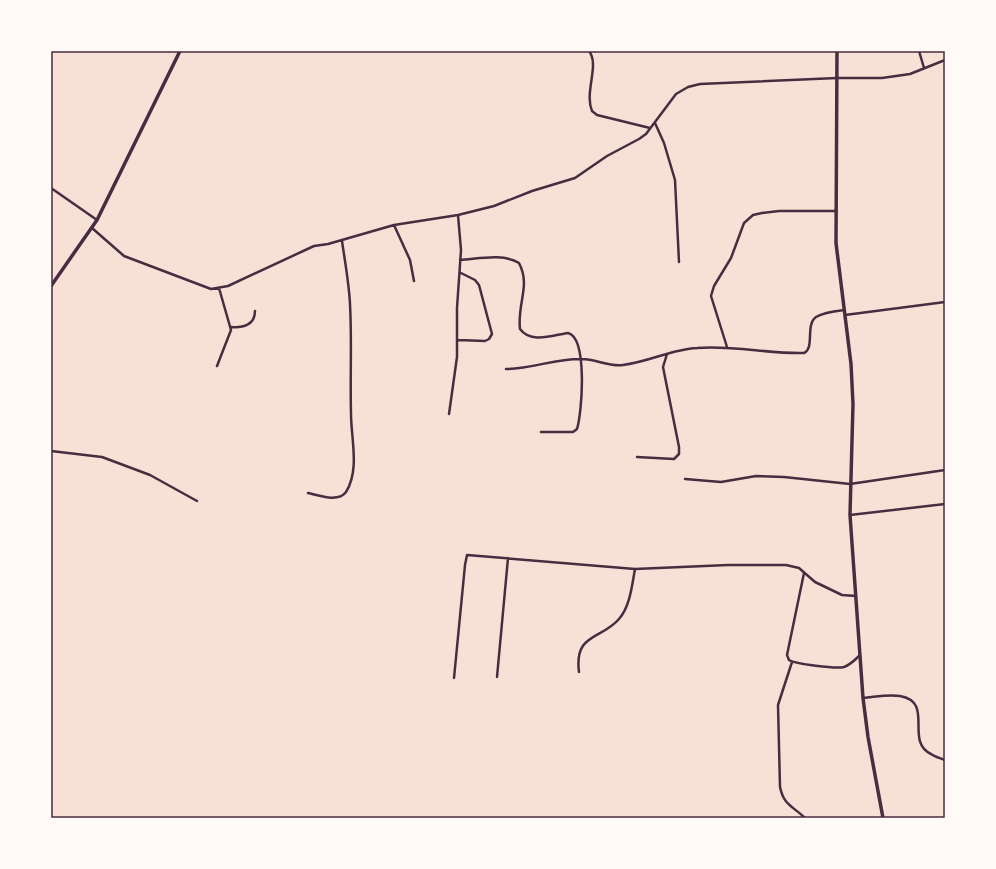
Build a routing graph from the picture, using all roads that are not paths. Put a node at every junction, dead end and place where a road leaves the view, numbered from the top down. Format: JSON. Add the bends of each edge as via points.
{"nodes":[{"id":1,"x":180,"y":51,"type":"edge"},
{"id":2,"x":589,"y":51,"type":"edge"},
{"id":3,"x":837,"y":51,"type":"edge"},
{"id":4,"x":919,"y":51,"type":"edge"},
{"id":5,"x":945,"y":60,"type":"edge"},
{"id":6,"x":924,"y":68,"type":"junction"},
{"id":7,"x":837,"y":78,"type":"junction"},
{"id":8,"x":654,"y":123,"type":"junction"},
{"id":9,"x":650,"y":128,"type":"junction"},
{"id":10,"x":51,"y":188,"type":"edge"},
{"id":11,"x":837,"y":211,"type":"junction"},
{"id":12,"x":458,"y":215,"type":"junction"},
{"id":13,"x":97,"y":220,"type":"junction"},
{"id":14,"x":394,"y":225,"type":"junction"},
{"id":15,"x":92,"y":228,"type":"junction"},
{"id":16,"x":342,"y":240,"type":"junction"},
{"id":17,"x":460,"y":260,"type":"junction"},
{"id":18,"x":679,"y":262,"type":"dead end"},
{"id":19,"x":461,"y":273,"type":"junction"},
{"id":20,"x":414,"y":281,"type":"dead end"},
{"id":21,"x":51,"y":286,"type":"edge"},
{"id":22,"x":219,"y":288,"type":"junction"},
{"id":23,"x":945,"y":302,"type":"edge"},
{"id":24,"x":844,"y":310,"type":"junction"},
{"id":25,"x":255,"y":311,"type":"dead end"},
{"id":26,"x":845,"y":315,"type":"junction"},
{"id":27,"x":231,"y":327,"type":"junction"},
{"id":28,"x":458,"y":340,"type":"junction"},
{"id":29,"x":727,"y":346,"type":"junction"},
{"id":30,"x":667,"y":354,"type":"junction"},
{"id":31,"x":581,"y":359,"type":"junction"},
{"id":32,"x":217,"y":366,"type":"dead end"},
{"id":33,"x":506,"y":369,"type":"dead end"},
{"id":34,"x":450,"y":414,"type":"dead end"},
{"id":35,"x":541,"y":432,"type":"dead end"},
{"id":36,"x":51,"y":451,"type":"edge"},
{"id":37,"x":636,"y":457,"type":"dead end"},
{"id":38,"x":945,"y":470,"type":"edge"},
{"id":39,"x":685,"y":479,"type":"dead end"},
{"id":40,"x":850,"y":484,"type":"junction"},
{"id":41,"x":308,"y":493,"type":"dead end"},
{"id":42,"x":198,"y":501,"type":"dead end"},
{"id":43,"x":945,"y":504,"type":"edge"},
{"id":44,"x":850,"y":516,"type":"junction"},
{"id":45,"x":508,"y":558,"type":"junction"},
{"id":46,"x":635,"y":569,"type":"junction"},
{"id":47,"x":804,"y":572,"type":"junction"},
{"id":48,"x":856,"y":596,"type":"junction"},
{"id":49,"x":859,"y":656,"type":"junction"},
{"id":50,"x":792,"y":662,"type":"junction"},
{"id":51,"x":579,"y":672,"type":"dead end"},
{"id":52,"x":497,"y":677,"type":"dead end"},
{"id":53,"x":454,"y":678,"type":"dead end"},
{"id":54,"x":863,"y":698,"type":"junction"},
{"id":55,"x":945,"y":760,"type":"edge"},
{"id":56,"x":805,"y":818,"type":"edge"},
{"id":57,"x":883,"y":818,"type":"edge"}],
"edges":[{"from":1,"to":13,"type":"street"},
{"from":2,"to":9,"type":"street","via":[[594,60],[589,93],[592,111],[597,115]]},
{"from":3,"to":7,"type":"street"},
{"from":4,"to":6,"type":"street"},
{"from":5,"to":6,"type":"street"},
{"from":6,"to":7,"type":"street","via":[[897,76]]},
{"from":7,"to":8,"type":"street","via":[[700,84],[688,87],[670,101]]},
{"from":7,"to":11,"type":"street"},
{"from":8,"to":9,"type":"street"},
{"from":8,"to":18,"type":"street","via":[[664,143],[675,180]]},
{"from":9,"to":12,"type":"street","via":[[639,139],[607,156],[575,178],[532,191],[504,203]]},
{"from":10,"to":13,"type":"street"},
{"from":11,"to":24,"type":"street","via":[[836,243]]},
{"from":11,"to":29,"type":"street","via":[[779,210],[753,215],[744,222],[731,258],[714,286],[711,296]]},
{"from":12,"to":14,"type":"street"},
{"from":12,"to":17,"type":"street"},
{"from":13,"to":15,"type":"street"},
{"from":14,"to":16,"type":"street"},
{"from":14,"to":20,"type":"street","via":[[410,260]]},
{"from":15,"to":21,"type":"street"},
{"from":15,"to":22,"type":"street","via":[[124,256],[211,289]]},
{"from":16,"to":22,"type":"street","via":[[305,250]]},
{"from":16,"to":41,"type":"street","via":[[350,304],[353,465],[351,478],[342,495],[335,498]]},
{"from":17,"to":19,"type":"street"},
{"from":17,"to":31,"type":"street","via":[[506,258],[519,263],[524,272],[525,282],[520,304],[520,329],[525,334],[537,337],[571,334],[575,338]]},
{"from":19,"to":28,"type":"street","via":[[457,308]]},
{"from":19,"to":28,"type":"street","via":[[479,285],[492,334],[490,339],[485,341]]},
{"from":22,"to":27,"type":"street"},
{"from":23,"to":26,"type":"street"},
{"from":24,"to":26,"type":"street"},
{"from":24,"to":29,"type":"street","via":[[822,314],[814,319],[808,348],[804,353]]},
{"from":25,"to":27,"type":"street","via":[[253,321],[248,325]]},
{"from":26,"to":40,"type":"street","via":[[851,364]]},
{"from":27,"to":32,"type":"street"},
{"from":28,"to":34,"type":"street"},
{"from":29,"to":30,"type":"street","via":[[687,348]]},
{"from":30,"to":31,"type":"street","via":[[619,366]]},
{"from":30,"to":37,"type":"street","via":[[664,367],[680,447],[679,454],[674,459]]},
{"from":31,"to":33,"type":"street"},
{"from":31,"to":35,"type":"street","via":[[583,389],[577,429],[573,432]]},
{"from":36,"to":42,"type":"street","via":[[102,457],[150,475]]},
{"from":38,"to":40,"type":"street"},
{"from":39,"to":40,"type":"street","via":[[721,482],[756,476]]},
{"from":40,"to":44,"type":"street"},
{"from":43,"to":44,"type":"street"},
{"from":44,"to":48,"type":"street"},
{"from":45,"to":46,"type":"street"},
{"from":45,"to":52,"type":"street"},
{"from":45,"to":53,"type":"street","via":[[467,555]]},
{"from":46,"to":47,"type":"street","via":[[786,565]]},
{"from":46,"to":51,"type":"street","via":[[628,602],[620,619],[585,642],[578,663]]},
{"from":47,"to":48,"type":"street","via":[[815,582],[842,595]]},
{"from":47,"to":50,"type":"street","via":[[787,655]]},
{"from":48,"to":49,"type":"street"},
{"from":49,"to":50,"type":"street","via":[[850,664],[839,667]]},
{"from":49,"to":54,"type":"street"},
{"from":50,"to":56,"type":"street","via":[[778,705],[780,787],[787,804],[800,811]]},
{"from":54,"to":55,"type":"street","via":[[898,696],[912,700],[918,708],[919,741],[930,754]]},
{"from":54,"to":57,"type":"street"}]}
